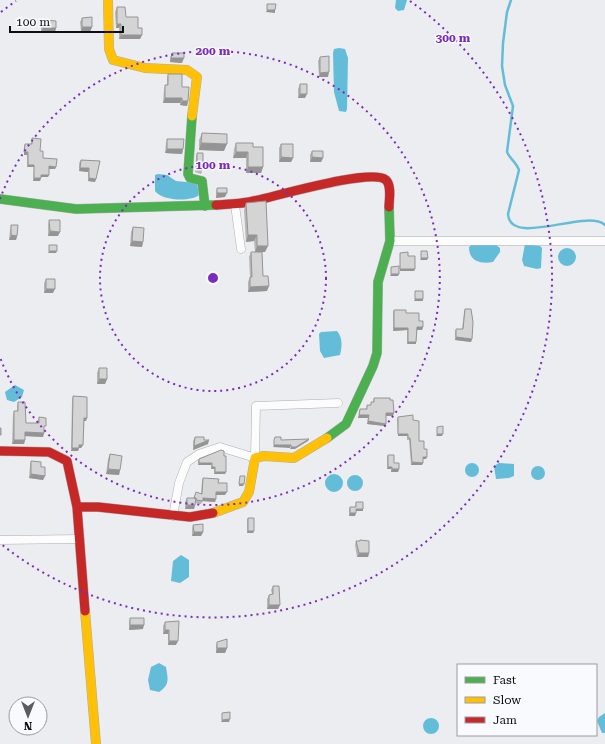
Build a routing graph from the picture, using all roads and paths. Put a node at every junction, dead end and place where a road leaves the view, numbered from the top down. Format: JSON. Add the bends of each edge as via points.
{"nodes":[{"id":1,"x":108,"y":0,"type":"edge"},
{"id":2,"x":0,"y":199,"type":"edge"},
{"id":3,"x":235,"y":205,"type":"junction"},
{"id":4,"x":205,"y":206,"type":"junction"},
{"id":5,"x":390,"y":241,"type":"junction"},
{"id":6,"x":605,"y":241,"type":"edge"},
{"id":7,"x":241,"y":249,"type":"dead end"},
{"id":8,"x":338,"y":402,"type":"dead end"},
{"id":9,"x":0,"y":451,"type":"edge"},
{"id":10,"x":254,"y":458,"type":"junction"},
{"id":11,"x":77,"y":507,"type":"junction"},
{"id":12,"x":173,"y":516,"type":"junction"},
{"id":13,"x":80,"y":539,"type":"junction"},
{"id":14,"x":0,"y":540,"type":"edge"},
{"id":15,"x":96,"y":744,"type":"edge"}],
"edges":[{"from":1,"to":4,"type":"street","via":[[109,49],[113,60],[145,68],[187,70],[197,77],[188,174],[190,178],[202,181]]},
{"from":2,"to":4,"type":"street","via":[[76,209]]},
{"from":3,"to":4,"type":"street"},
{"from":3,"to":5,"type":"street","via":[[351,178],[380,177],[389,185]]},
{"from":3,"to":7,"type":"street"},
{"from":5,"to":6,"type":"street"},
{"from":5,"to":10,"type":"street","via":[[378,282],[377,353],[346,424],[294,458]]},
{"from":8,"to":10,"type":"street","via":[[256,406]]},
{"from":9,"to":11,"type":"street","via":[[49,452],[67,461]]},
{"from":10,"to":12,"type":"street","via":[[248,492],[243,502],[214,513],[190,517]]},
{"from":10,"to":12,"type":"street","via":[[220,447],[199,454],[187,462],[179,483]]},
{"from":11,"to":12,"type":"street","via":[[113,508]]},
{"from":11,"to":13,"type":"street"},
{"from":13,"to":14,"type":"street"},
{"from":13,"to":15,"type":"street"}]}
